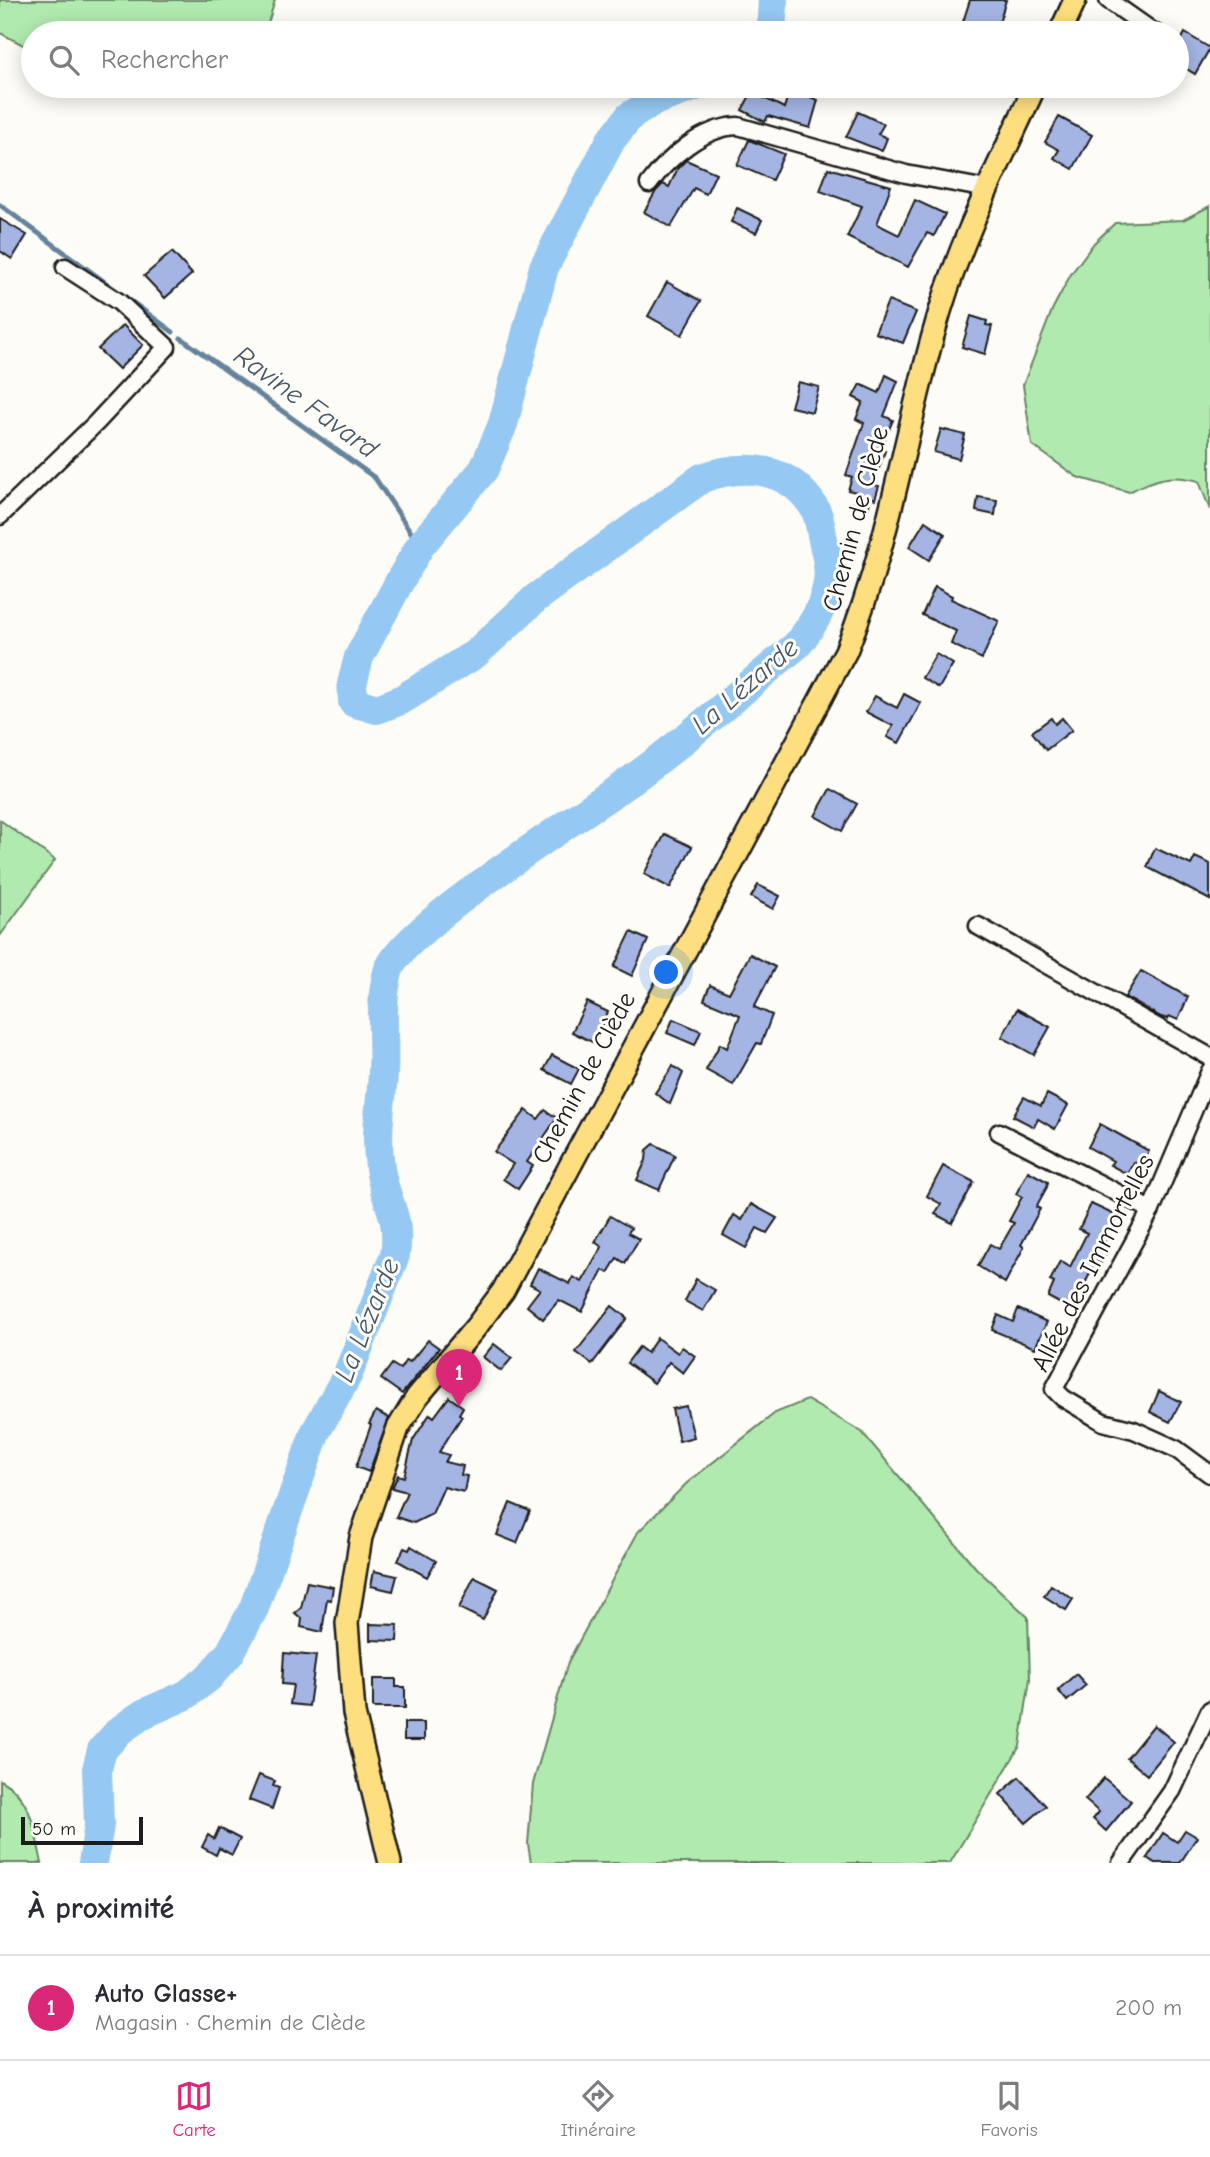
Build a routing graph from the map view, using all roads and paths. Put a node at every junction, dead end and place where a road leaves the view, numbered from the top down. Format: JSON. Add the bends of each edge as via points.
{"nodes":[{"id":1,"x":1075,"y":0,"type":"edge"},
{"id":2,"x":1108,"y":0,"type":"edge"},
{"id":3,"x":1065,"y":21,"type":"edge"},
{"id":4,"x":1138,"y":21,"type":"edge"},
{"id":5,"x":1029,"y":98,"type":"edge"},
{"id":6,"x":649,"y":184,"type":"dead end"},
{"id":7,"x":987,"y":189,"type":"junction"},
{"id":8,"x":65,"y":267,"type":"dead end"},
{"id":9,"x":0,"y":516,"type":"edge"},
{"id":10,"x":978,"y":926,"type":"dead end"},
{"id":11,"x":1210,"y":1057,"type":"edge"},
{"id":12,"x":1210,"y":1071,"type":"edge"},
{"id":13,"x":999,"y":1132,"type":"dead end"},
{"id":14,"x":1151,"y":1210,"type":"junction"},
{"id":15,"x":1210,"y":1474,"type":"edge"},
{"id":16,"x":1210,"y":1710,"type":"edge"},
{"id":17,"x":390,"y":1863,"type":"edge"},
{"id":18,"x":1121,"y":1863,"type":"edge"}],
"edges":[{"from":1,"to":3,"type":"main road"},
{"from":2,"to":4,"type":"street"},
{"from":5,"to":7,"type":"main road","name":"Chemin de Clède"},
{"from":6,"to":7,"type":"street","via":[[667,159],[724,126],[738,126],[906,174]]},
{"from":7,"to":17,"type":"main road","name":"Chemin de Clède","via":[[955,261],[867,600],[846,651],[503,1290],[416,1397],[398,1428],[361,1537],[347,1623],[354,1713]]},
{"from":8,"to":9,"type":"street","via":[[119,302],[167,347]]},
{"from":10,"to":11,"type":"street"},
{"from":12,"to":14,"type":"street","name":"Allée des Immortelles"},
{"from":13,"to":14,"type":"street"},
{"from":14,"to":15,"type":"street","name":"Allée des Immortelles","via":[[1054,1389],[1103,1422],[1176,1449]]},
{"from":16,"to":18,"type":"street","via":[[1172,1791]]}]}
